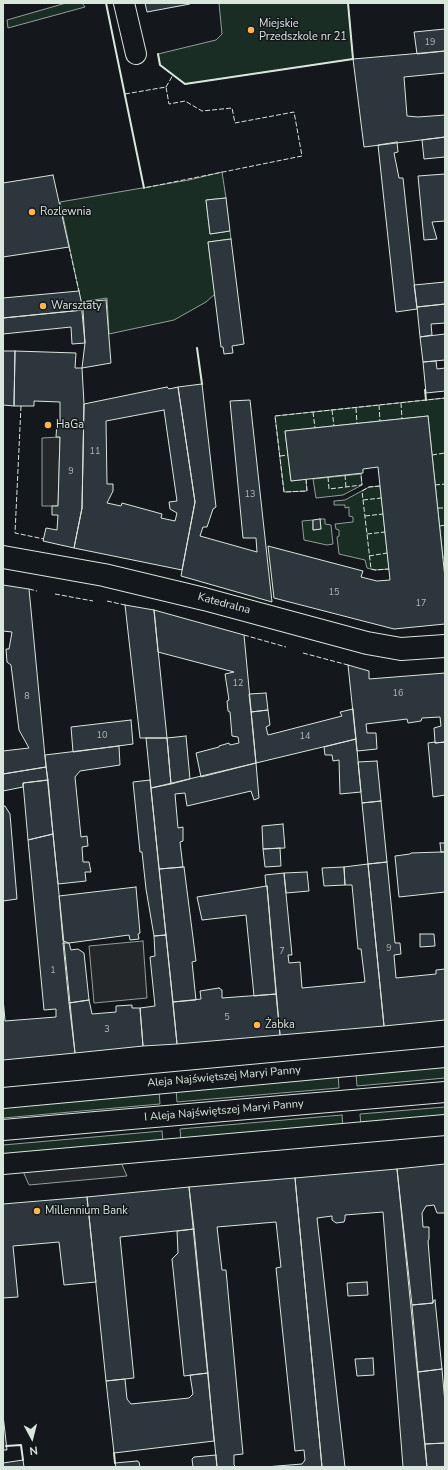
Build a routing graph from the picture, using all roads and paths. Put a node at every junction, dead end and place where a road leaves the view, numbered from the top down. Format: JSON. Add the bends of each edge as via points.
{"nodes":[{"id":1,"x":124,"y":3,"type":"edge"},
{"id":2,"x":136,"y":54,"type":"dead end"},
{"id":3,"x":3,"y":557,"type":"edge"},
{"id":4,"x":445,"y":646,"type":"edge"},
{"id":5,"x":445,"y":1057,"type":"edge"},
{"id":6,"x":445,"y":1092,"type":"edge"},
{"id":7,"x":3,"y":1098,"type":"edge"},
{"id":8,"x":445,"y":1125,"type":"edge"},
{"id":9,"x":3,"y":1130,"type":"edge"},
{"id":10,"x":3,"y":1164,"type":"edge"}],
"edges":[{"from":1,"to":2,"type":"street"},
{"from":3,"to":4,"type":"street","name":"Katedralna","via":[[104,575],[368,643],[401,649]]},
{"from":5,"to":7,"type":"street","name":"Aleja Najświętszej Maryi Panny"},
{"from":6,"to":9,"type":"street","name":"I Aleja Najświętszej Maryi Panny"},
{"from":8,"to":10,"type":"street"}]}
